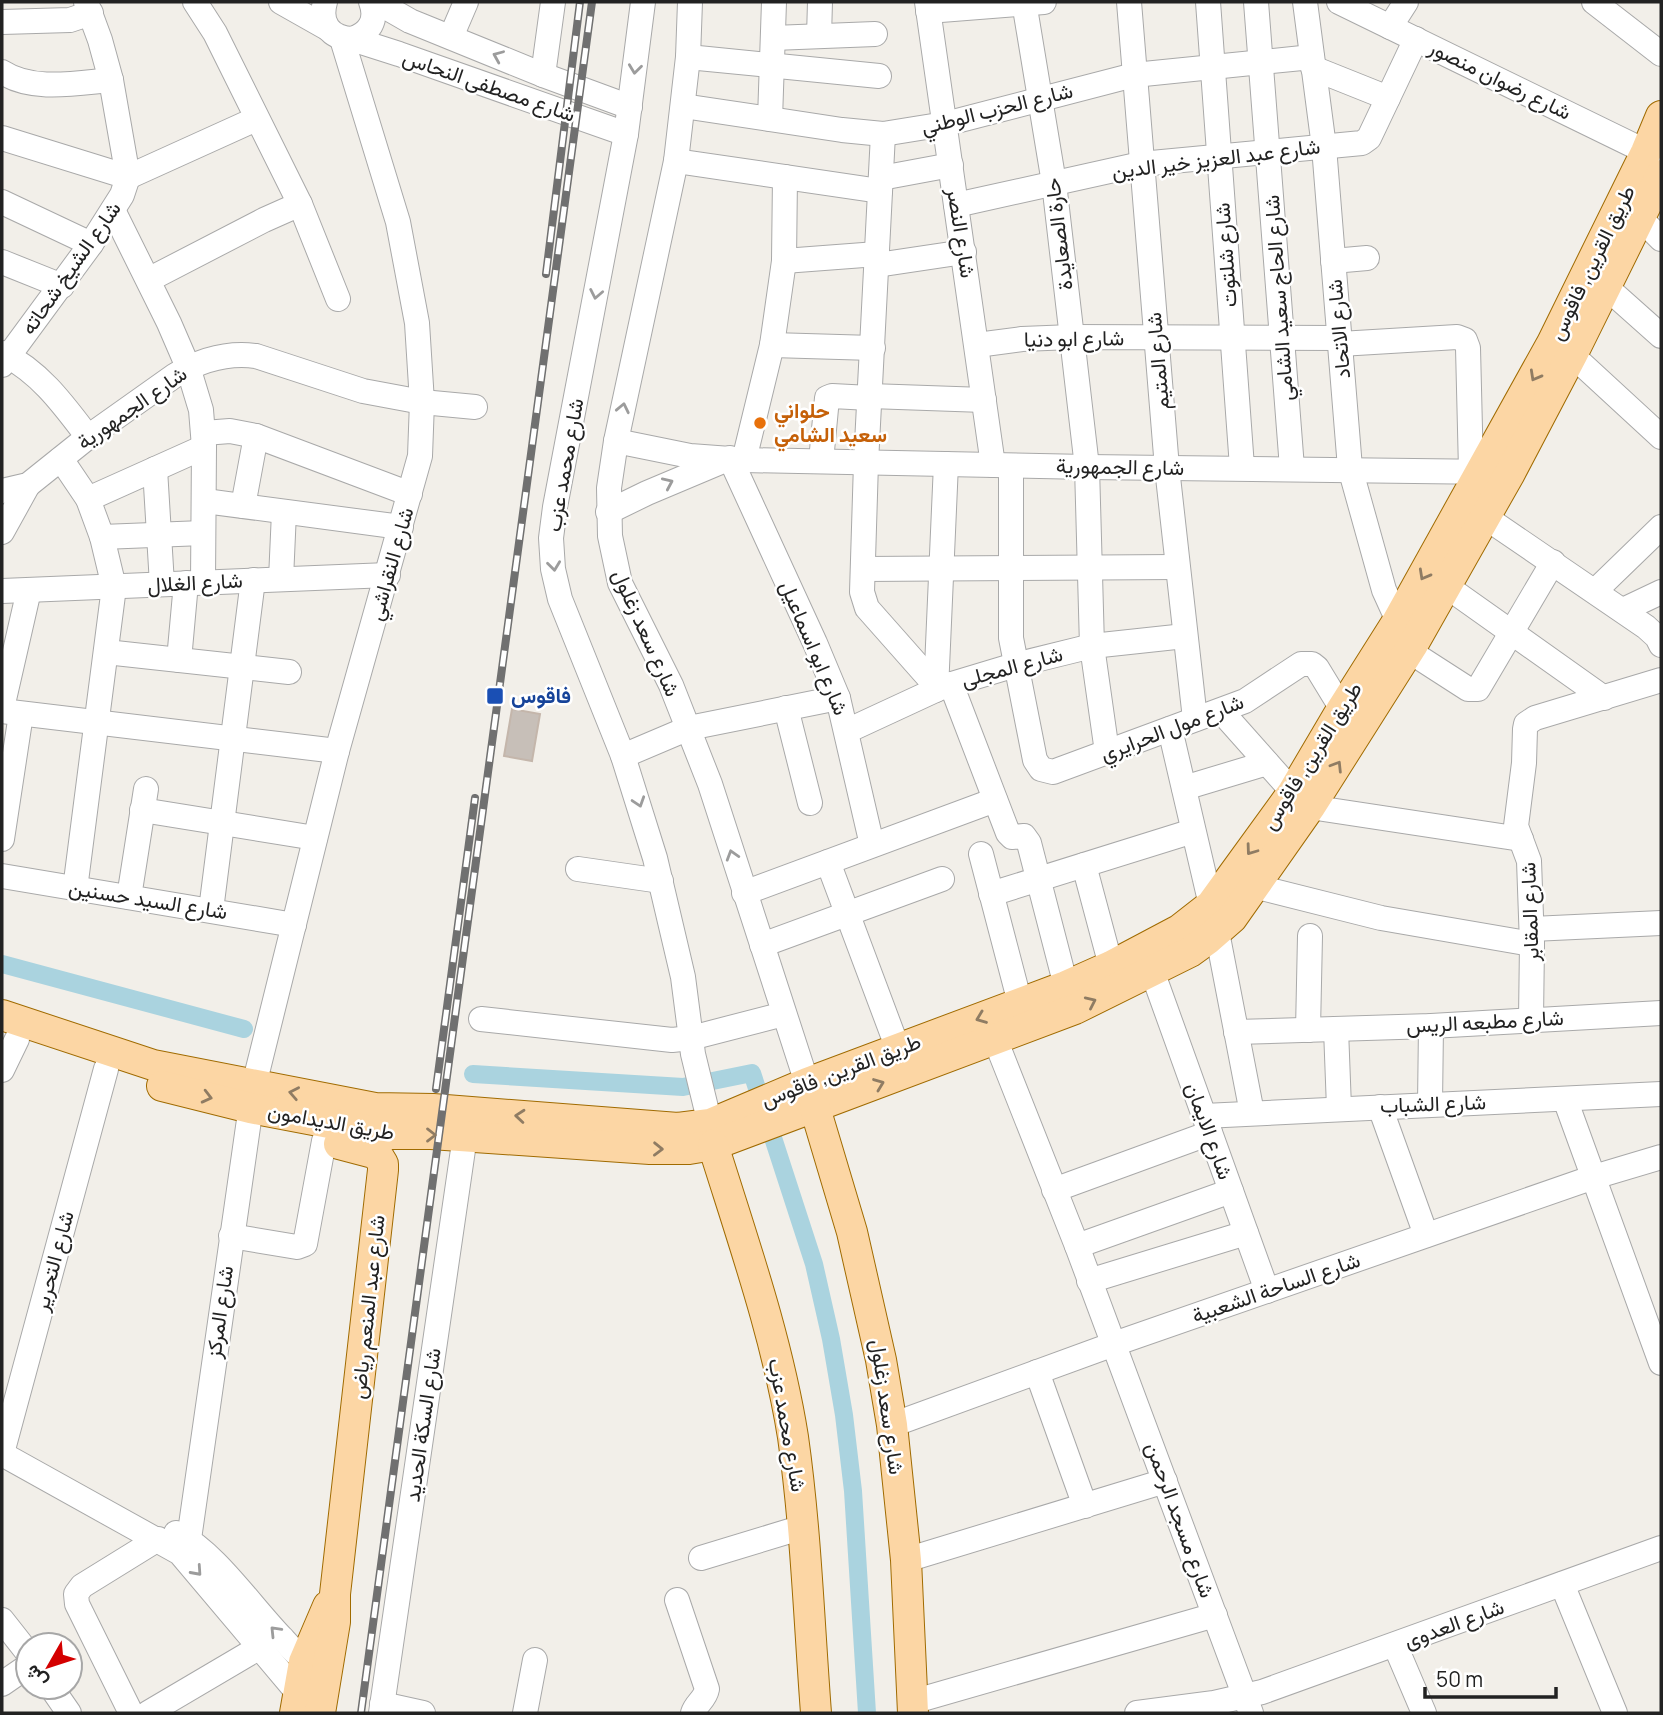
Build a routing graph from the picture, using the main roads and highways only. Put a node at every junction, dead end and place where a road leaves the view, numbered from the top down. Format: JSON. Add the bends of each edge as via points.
{"nodes":[{"id":1,"x":1661,"y":116,"type":"edge"},
{"id":2,"x":1656,"y":162,"type":"edge"},
{"id":3,"x":1488,"y":471,"type":"junction"},
{"id":4,"x":1406,"y":640,"type":"junction"},
{"id":5,"x":1302,"y":800,"type":"junction"},
{"id":6,"x":1214,"y":919,"type":"junction"},
{"id":7,"x":7,"y":1029,"type":"edge"},
{"id":8,"x":150,"y":1074,"type":"junction"},
{"id":9,"x":800,"y":1100,"type":"junction"},
{"id":10,"x":250,"y":1105,"type":"junction"},
{"id":11,"x":718,"y":1126,"type":"junction"},
{"id":12,"x":573,"y":1133,"type":"junction"},
{"id":13,"x":309,"y":1706,"type":"edge"},
{"id":14,"x":912,"y":1708,"type":"edge"},
{"id":15,"x":816,"y":1713,"type":"edge"}],
"edges":[{"from":1,"to":2,"type":"main road","name":"طريق القرين, فاقوس"},
{"from":2,"to":3,"type":"main road","name":"طريق القرين, فاقوس","one_way":true,"via":[[1552,343]]},
{"from":2,"to":3,"type":"main road","name":"طريق القرين, فاقوس","via":[[1640,218],[1572,355]]},
{"from":3,"to":4,"type":"main road","name":"طريق القرين, فاقوس","one_way":true},
{"from":3,"to":4,"type":"main road","name":"طريق القرين, فاقوس","via":[[1485,517],[1446,586]]},
{"from":5,"to":4,"type":"main road","name":"طريق القرين, فاقوس","one_way":true},
{"from":4,"to":5,"type":"main road","name":"طريق القرين, فاقوس","via":[[1342,709]]},
{"from":5,"to":6,"type":"main road","name":"طريق القرين, فاقوس","one_way":true},
{"from":5,"to":6,"type":"main road","name":"طريق القرين, فاقوس","via":[[1232,918]]},
{"from":6,"to":9,"type":"main road","name":"طريق القرين, فاقوس","one_way":true,"via":[[1179,930],[1066,986],[898,1049]]},
{"from":9,"to":6,"type":"main road","name":"طريق القرين, فاقوس","one_way":true,"via":[[995,1040],[1075,1009],[1190,952]]},
{"from":7,"to":8,"type":"main road","name":"طريق الديدامون"},
{"from":7,"to":8,"type":"main road","name":"طريق الديدامون","via":[[106,1069]]},
{"from":8,"to":10,"type":"main road","name":"طريق الديدامون"},
{"from":9,"to":11,"type":"main road","name":"طريق القرين, فاقوس"},
{"from":9,"to":14,"type":"main road","name":"شارع سعد زغلول","via":[[852,1232],[892,1425],[906,1560]]},
{"from":12,"to":10,"type":"main road","name":"طريق الديدامون","one_way":true,"via":[[433,1109]]},
{"from":10,"to":12,"type":"main road","name":"طريق الديدامون","one_way":true,"via":[[387,1134]]},
{"from":10,"to":13,"type":"main road","name":"شارع عبد المنعم رياض","via":[[324,1141],[372,1151],[383,1170],[335,1594],[323,1614]]},
{"from":11,"to":12,"type":"main road","name":"طريق الديدامون","via":[[689,1149],[650,1149]]},
{"from":11,"to":15,"type":"main road","name":"شارع محمد عزب","via":[[793,1437]]}]}
